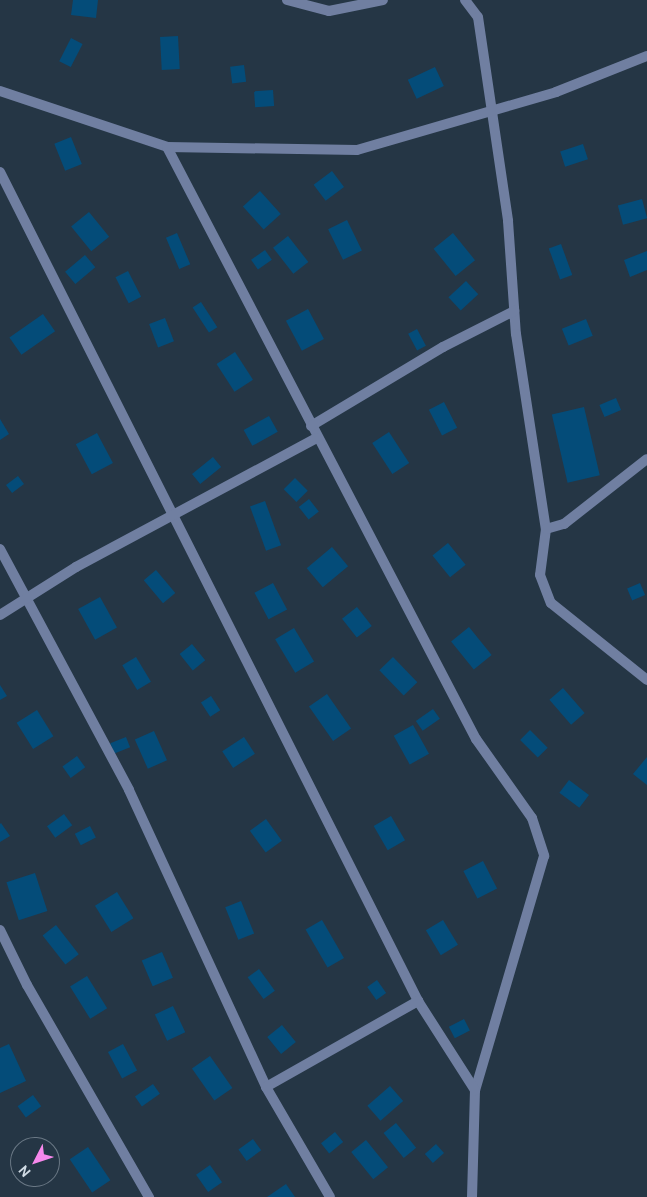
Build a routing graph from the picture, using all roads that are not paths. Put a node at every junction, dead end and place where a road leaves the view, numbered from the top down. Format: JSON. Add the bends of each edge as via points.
{"nodes":[{"id":1,"x":287,"y":0,"type":"edge"},
{"id":2,"x":384,"y":0,"type":"edge"},
{"id":3,"x":465,"y":0,"type":"edge"},
{"id":4,"x":647,"y":56,"type":"edge"},
{"id":5,"x":0,"y":91,"type":"edge"},
{"id":6,"x":493,"y":111,"type":"junction"},
{"id":7,"x":167,"y":147,"type":"junction"},
{"id":8,"x":0,"y":172,"type":"edge"},
{"id":9,"x":514,"y":312,"type":"junction"},
{"id":10,"x":311,"y":426,"type":"junction"},
{"id":11,"x":318,"y":438,"type":"junction"},
{"id":12,"x":647,"y":459,"type":"edge"},
{"id":13,"x":172,"y":518,"type":"junction"},
{"id":14,"x":546,"y":529,"type":"junction"},
{"id":15,"x":0,"y":549,"type":"edge"},
{"id":16,"x":26,"y":600,"type":"junction"},
{"id":17,"x":0,"y":615,"type":"edge"},
{"id":18,"x":647,"y":680,"type":"edge"},
{"id":19,"x":0,"y":930,"type":"edge"},
{"id":20,"x":418,"y":1001,"type":"junction"},
{"id":21,"x":266,"y":1088,"type":"junction"},
{"id":22,"x":474,"y":1090,"type":"junction"},
{"id":23,"x":149,"y":1197,"type":"edge"},
{"id":24,"x":330,"y":1197,"type":"edge"},
{"id":25,"x":472,"y":1197,"type":"edge"}],
"edges":[{"from":1,"to":2,"type":"street","via":[[329,11]]},
{"from":3,"to":6,"type":"street","via":[[478,17]]},
{"from":4,"to":6,"type":"street","via":[[556,92]]},
{"from":5,"to":7,"type":"street"},
{"from":6,"to":7,"type":"street","via":[[357,150]]},
{"from":6,"to":9,"type":"street","via":[[508,222]]},
{"from":7,"to":10,"type":"street"},
{"from":8,"to":13,"type":"street"},
{"from":9,"to":10,"type":"street","via":[[443,347]]},
{"from":9,"to":14,"type":"street"},
{"from":10,"to":11,"type":"street"},
{"from":11,"to":13,"type":"street"},
{"from":11,"to":22,"type":"street","via":[[476,739],[532,818],[544,856]]},
{"from":12,"to":14,"type":"street","via":[[564,524]]},
{"from":13,"to":16,"type":"street","via":[[76,567]]},
{"from":13,"to":20,"type":"street"},
{"from":14,"to":18,"type":"street","via":[[540,576],[551,603]]},
{"from":15,"to":16,"type":"street"},
{"from":16,"to":17,"type":"street"},
{"from":16,"to":21,"type":"street","via":[[129,790]]},
{"from":19,"to":23,"type":"street","via":[[27,985]]},
{"from":20,"to":21,"type":"street"},
{"from":20,"to":22,"type":"street"},
{"from":21,"to":24,"type":"street"},
{"from":22,"to":25,"type":"street"}]}
